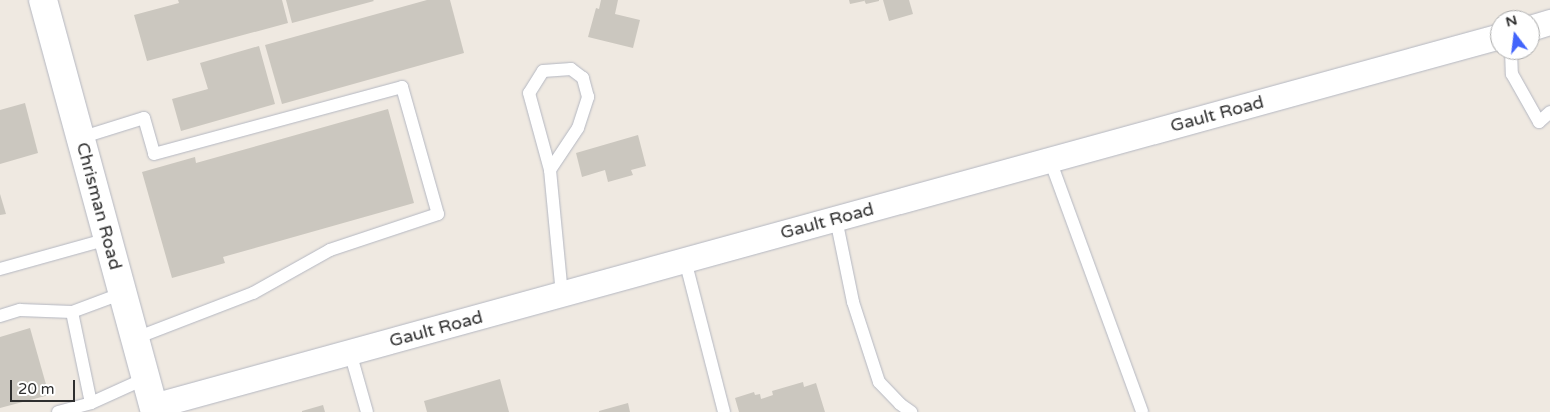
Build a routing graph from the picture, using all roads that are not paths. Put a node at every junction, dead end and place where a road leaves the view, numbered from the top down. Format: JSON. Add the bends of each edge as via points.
{"nodes":[{"id":1,"x":43,"y":0,"type":"edge"},
{"id":2,"x":1490,"y":39,"type":"edge"},
{"id":3,"x":1511,"y":60,"type":"edge"},
{"id":4,"x":1550,"y":112,"type":"edge"},
{"id":5,"x":80,"y":138,"type":"junction"},
{"id":6,"x":1050,"y":160,"type":"junction"},
{"id":7,"x":550,"y":170,"type":"junction"},
{"id":8,"x":836,"y":219,"type":"junction"},
{"id":9,"x":108,"y":239,"type":"junction"},
{"id":10,"x":685,"y":260,"type":"junction"},
{"id":11,"x":0,"y":269,"type":"edge"},
{"id":12,"x":123,"y":293,"type":"junction"},
{"id":13,"x":562,"y":294,"type":"junction"},
{"id":14,"x":72,"y":312,"type":"junction"},
{"id":15,"x":0,"y":316,"type":"edge"},
{"id":16,"x":136,"y":338,"type":"junction"},
{"id":17,"x":350,"y":352,"type":"junction"},
{"id":18,"x":146,"y":378,"type":"junction"},
{"id":19,"x":91,"y":403,"type":"junction"},
{"id":20,"x":154,"y":409,"type":"edge"},
{"id":21,"x":58,"y":412,"type":"edge"},
{"id":22,"x":367,"y":412,"type":"edge"},
{"id":23,"x":724,"y":412,"type":"edge"},
{"id":24,"x":910,"y":412,"type":"edge"},
{"id":25,"x":1142,"y":412,"type":"edge"}],
"edges":[{"from":1,"to":5,"type":"street","name":"Chrisman Road"},
{"from":2,"to":6,"type":"street","name":"Gault Road"},
{"from":3,"to":4,"type":"lane","via":[[1512,74],[1539,122]]},
{"from":5,"to":9,"type":"street","name":"Chrisman Road"},
{"from":5,"to":16,"type":"lane","via":[[144,118],[154,154],[402,87],[438,214],[330,250],[253,293]]},
{"from":6,"to":8,"type":"street","name":"Gault Road"},
{"from":6,"to":25,"type":"lane"},
{"from":7,"to":7,"type":"lane","via":[[529,92],[542,71],[571,69],[583,78],[588,97],[578,128]]},
{"from":7,"to":13,"type":"lane"},
{"from":8,"to":10,"type":"street","name":"Gault Road"},
{"from":8,"to":24,"type":"lane","via":[[853,302],[879,382]]},
{"from":9,"to":11,"type":"lane"},
{"from":9,"to":12,"type":"street","name":"Chrisman Road"},
{"from":10,"to":13,"type":"street","name":"Gault Road"},
{"from":10,"to":23,"type":"lane"},
{"from":12,"to":14,"type":"lane"},
{"from":12,"to":16,"type":"street","name":"Chrisman Road"},
{"from":13,"to":17,"type":"street","name":"Gault Road"},
{"from":14,"to":15,"type":"lane","via":[[20,310]]},
{"from":14,"to":19,"type":"lane"},
{"from":16,"to":18,"type":"street","name":"Chrisman Road"},
{"from":17,"to":20,"type":"street","name":"Gault Road"},
{"from":17,"to":22,"type":"lane"},
{"from":18,"to":19,"type":"lane"},
{"from":18,"to":20,"type":"street","name":"Chrisman Road"},
{"from":19,"to":21,"type":"lane"}]}
